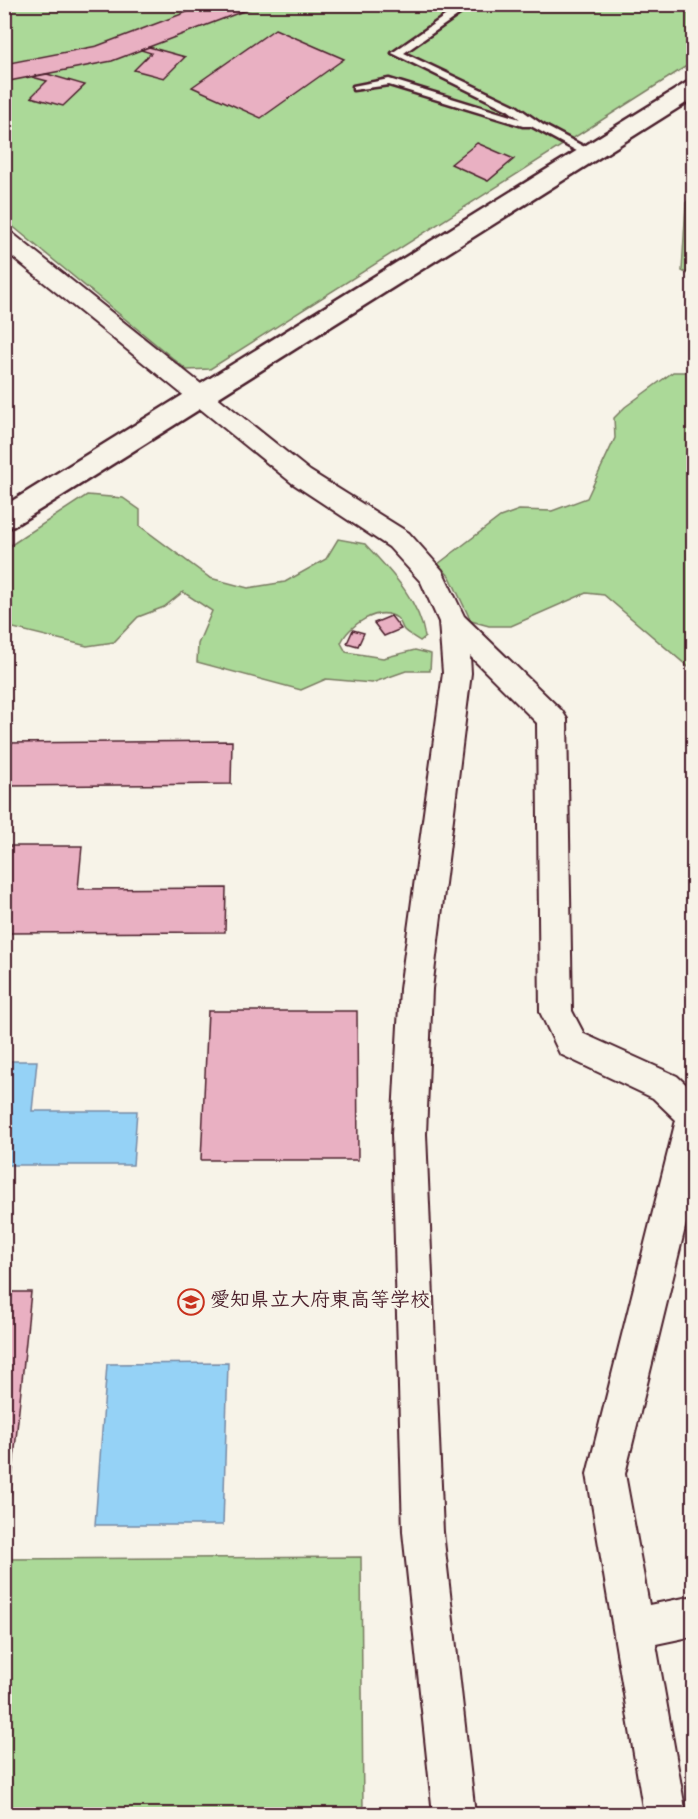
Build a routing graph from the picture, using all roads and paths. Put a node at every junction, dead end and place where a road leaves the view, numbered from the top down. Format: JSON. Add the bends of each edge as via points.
{"nodes":[{"id":1,"x":469,"y":4,"type":"edge"},
{"id":2,"x":357,"y":88,"type":"dead end"},
{"id":3,"x":693,"y":88,"type":"edge"},
{"id":4,"x":539,"y":127,"type":"junction"},
{"id":5,"x":590,"y":154,"type":"junction"},
{"id":6,"x":4,"y":238,"type":"edge"},
{"id":7,"x":200,"y":395,"type":"junction"},
{"id":8,"x":4,"y":519,"type":"edge"},
{"id":9,"x":453,"y":622,"type":"junction"},
{"id":10,"x":693,"y":1116,"type":"edge"},
{"id":11,"x":693,"y":1616,"type":"edge"},
{"id":12,"x":632,"y":1629,"type":"junction"},
{"id":13,"x":454,"y":1815,"type":"edge"},
{"id":14,"x":664,"y":1815,"type":"edge"}],
"edges":[{"from":1,"to":4,"type":"lane","via":[[398,53],[512,108]]},
{"from":2,"to":4,"type":"lane","via":[[389,82]]},
{"from":3,"to":5,"type":"street"},
{"from":4,"to":5,"type":"lane"},
{"from":5,"to":7,"type":"street"},
{"from":6,"to":7,"type":"street"},
{"from":7,"to":8,"type":"street"},
{"from":7,"to":9,"type":"street","via":[[302,477],[399,540],[432,577]]},
{"from":9,"to":10,"type":"street","via":[[552,719],[556,1012],[572,1044],[664,1087]]},
{"from":9,"to":13,"type":"street","via":[[457,673],[416,989],[409,1134],[423,1532]]},
{"from":10,"to":12,"type":"street","via":[[606,1474]]},
{"from":11,"to":12,"type":"street"},
{"from":12,"to":14,"type":"street"}]}
